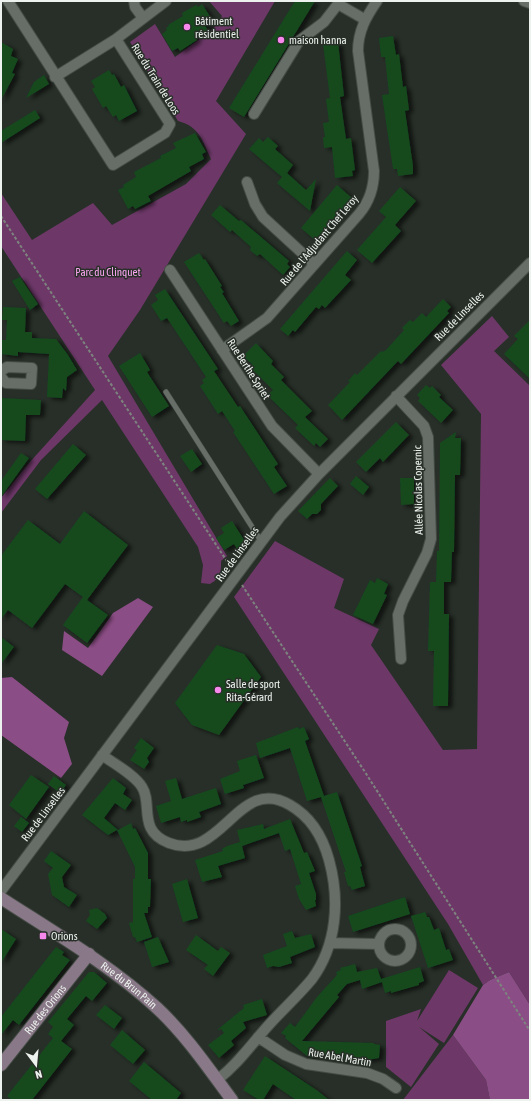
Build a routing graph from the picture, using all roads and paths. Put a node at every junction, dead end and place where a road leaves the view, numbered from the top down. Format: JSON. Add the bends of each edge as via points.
{"nodes":[{"id":1,"x":8,"y":1,"type":"edge"},
{"id":2,"x":134,"y":1,"type":"edge"},
{"id":3,"x":166,"y":1,"type":"edge"},
{"id":4,"x":377,"y":1,"type":"edge"},
{"id":5,"x":524,"y":1,"type":"edge"},
{"id":6,"x":530,"y":3,"type":"edge"},
{"id":7,"x":143,"y":18,"type":"junction"},
{"id":8,"x":364,"y":19,"type":"junction"},
{"id":9,"x":116,"y":38,"type":"junction"},
{"id":10,"x":55,"y":77,"type":"junction"},
{"id":11,"x":254,"y":114,"type":"dead end"},
{"id":12,"x":247,"y":182,"type":"dead end"},
{"id":13,"x":1,"y":216,"type":"edge"},
{"id":14,"x":530,"y":263,"type":"edge"},
{"id":15,"x":314,"y":264,"type":"junction"},
{"id":16,"x":170,"y":270,"type":"dead end"},
{"id":17,"x":222,"y":350,"type":"junction"},
{"id":18,"x":1,"y":371,"type":"edge"},
{"id":19,"x":1,"y":377,"type":"edge"},
{"id":20,"x":166,"y":392,"type":"dead end"},
{"id":21,"x":396,"y":396,"type":"junction"},
{"id":22,"x":319,"y":474,"type":"junction"},
{"id":23,"x":261,"y":542,"type":"junction"},
{"id":24,"x":236,"y":575,"type":"junction"},
{"id":25,"x":401,"y":659,"type":"dead end"},
{"id":26,"x":102,"y":754,"type":"junction"},
{"id":27,"x":1,"y":891,"type":"edge"},
{"id":28,"x":1,"y":898,"type":"edge"},
{"id":29,"x":330,"y":943,"type":"junction"},
{"id":30,"x":379,"y":944,"type":"dead end"},
{"id":31,"x":89,"y":954,"type":"junction"},
{"id":32,"x":530,"y":1031,"type":"edge"},
{"id":33,"x":258,"y":1037,"type":"junction"},
{"id":34,"x":1,"y":1065,"type":"edge"},
{"id":35,"x":217,"y":1080,"type":"junction"},
{"id":36,"x":396,"y":1088,"type":"dead end"},
{"id":37,"x":232,"y":1100,"type":"edge"}],
"edges":[{"from":1,"to":10,"type":"street","name":"Rue du Train de Loos"},
{"from":2,"to":7,"type":"street"},
{"from":3,"to":7,"type":"street","name":"Rue du Train de Loos"},
{"from":4,"to":8,"type":"street","name":"Rue de l'Adjudant Chef Leroy"},
{"from":5,"to":6,"type":"street"},
{"from":7,"to":9,"type":"street","name":"Rue du Train de Loos"},
{"from":8,"to":11,"type":"street","via":[[338,4],[324,22],[299,41]]},
{"from":8,"to":15,"type":"street","name":"Rue de l'Adjudant Chef Leroy","via":[[358,51],[374,171],[373,186],[364,208]]},
{"from":9,"to":10,"type":"street","name":"Rue du Train de Loos"},
{"from":9,"to":10,"type":"street","name":"Rue du Train de Loos","via":[[168,120],[170,127],[165,133],[113,165]]},
{"from":12,"to":15,"type":"street","via":[[263,217]]},
{"from":13,"to":24,"type":"path"},
{"from":14,"to":21,"type":"street","name":"Rue de Linselles"},
{"from":15,"to":17,"type":"street","name":"Rue de l'Adjudant Chef Leroy","via":[[267,318]]},
{"from":16,"to":17,"type":"street","name":"Rue Berthe Spriet"},
{"from":17,"to":22,"type":"street","name":"Rue Berthe Spriet","via":[[272,426]]},
{"from":18,"to":19,"type":"street","via":[[7,367],[32,368],[31,384],[6,383]]},
{"from":20,"to":23,"type":"lane"},
{"from":21,"to":22,"type":"street","name":"Rue de Linselles"},
{"from":21,"to":25,"type":"street","name":"Allée Nicolas Copernic","via":[[424,426],[428,437],[432,532],[427,553],[398,615]]},
{"from":22,"to":23,"type":"street","name":"Rue de Linselles"},
{"from":23,"to":24,"type":"street","name":"Rue de Linselles"},
{"from":24,"to":26,"type":"street","name":"Rue de Linselles"},
{"from":24,"to":32,"type":"path"},
{"from":26,"to":27,"type":"street","name":"Rue de Linselles"},
{"from":26,"to":29,"type":"street","via":[[140,784],[145,794],[146,813],[151,827],[160,838],[172,844],[186,846],[208,839],[246,806],[259,799],[284,801],[298,810],[319,834],[333,874],[336,904]]},
{"from":28,"to":31,"type":"main road","name":"Rue du Brun Pain"},
{"from":29,"to":30,"type":"street"},
{"from":29,"to":33,"type":"street","via":[[311,979]]},
{"from":31,"to":34,"type":"main road","name":"Rue des Orions"},
{"from":31,"to":35,"type":"main road","name":"Rue du Brun Pain","via":[[158,1009],[174,1025]]},
{"from":33,"to":35,"type":"street","via":[[234,1067]]},
{"from":33,"to":36,"type":"street","name":"Rue Abel Martin","via":[[285,1055],[306,1064],[367,1073],[383,1079]]},
{"from":35,"to":37,"type":"main road","name":"Rue du Brun Pain"}]}
